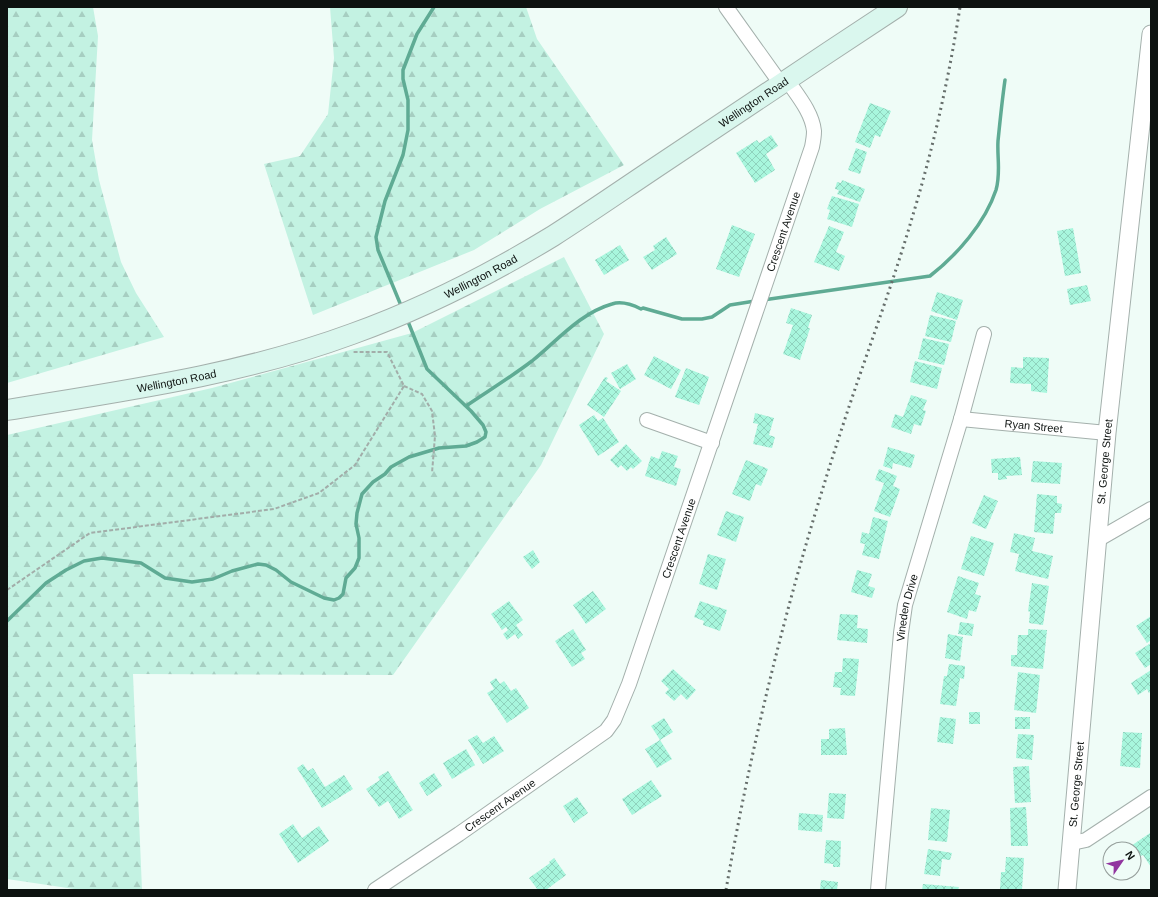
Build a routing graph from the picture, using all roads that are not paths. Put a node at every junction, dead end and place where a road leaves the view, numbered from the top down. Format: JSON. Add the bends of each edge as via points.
{"nodes":[{"id":1,"x":726,"y":7,"type":"edge"},
{"id":2,"x":897,"y":7,"type":"edge"},
{"id":3,"x":1151,"y":34,"type":"edge"},
{"id":4,"x":784,"y":82,"type":"junction"},
{"id":5,"x":984,"y":334,"type":"dead end"},
{"id":6,"x":7,"y":410,"type":"edge"},
{"id":7,"x":961,"y":419,"type":"junction"},
{"id":8,"x":647,"y":420,"type":"dead end"},
{"id":9,"x":1107,"y":433,"type":"junction"},
{"id":10,"x":712,"y":443,"type":"junction"},
{"id":11,"x":1151,"y":509,"type":"edge"},
{"id":12,"x":1099,"y":539,"type":"junction"},
{"id":13,"x":1151,"y":797,"type":"edge"},
{"id":14,"x":1072,"y":843,"type":"junction"},
{"id":15,"x":375,"y":890,"type":"edge"},
{"id":16,"x":878,"y":890,"type":"edge"},
{"id":17,"x":1068,"y":890,"type":"edge"}],
"edges":[{"from":1,"to":4,"type":"street","name":"Crescent Avenue"},
{"from":2,"to":4,"type":"main road","name":"Wellington Road"},
{"from":3,"to":9,"type":"street","name":"St. George Street"},
{"from":4,"to":6,"type":"main road","name":"Wellington Road","via":[[553,236],[462,287],[406,313],[321,345],[239,369],[133,390]]},
{"from":4,"to":10,"type":"street","name":"Crescent Avenue","via":[[803,102],[810,117],[814,131],[812,147]]},
{"from":5,"to":7,"type":"street","name":"Vineden Drive"},
{"from":7,"to":9,"type":"street","name":"Ryan Street"},
{"from":7,"to":16,"type":"street","name":"Vineden Drive","via":[[905,605],[900,633]]},
{"from":8,"to":10,"type":"street"},
{"from":9,"to":12,"type":"street","name":"St. George Street"},
{"from":10,"to":15,"type":"street","name":"Crescent Avenue","via":[[629,684],[614,720],[606,731]]},
{"from":11,"to":12,"type":"street"},
{"from":12,"to":14,"type":"street","name":"St. George Street"},
{"from":13,"to":14,"type":"street","via":[[1086,840]]},
{"from":14,"to":17,"type":"street","name":"St. George Street"}]}
